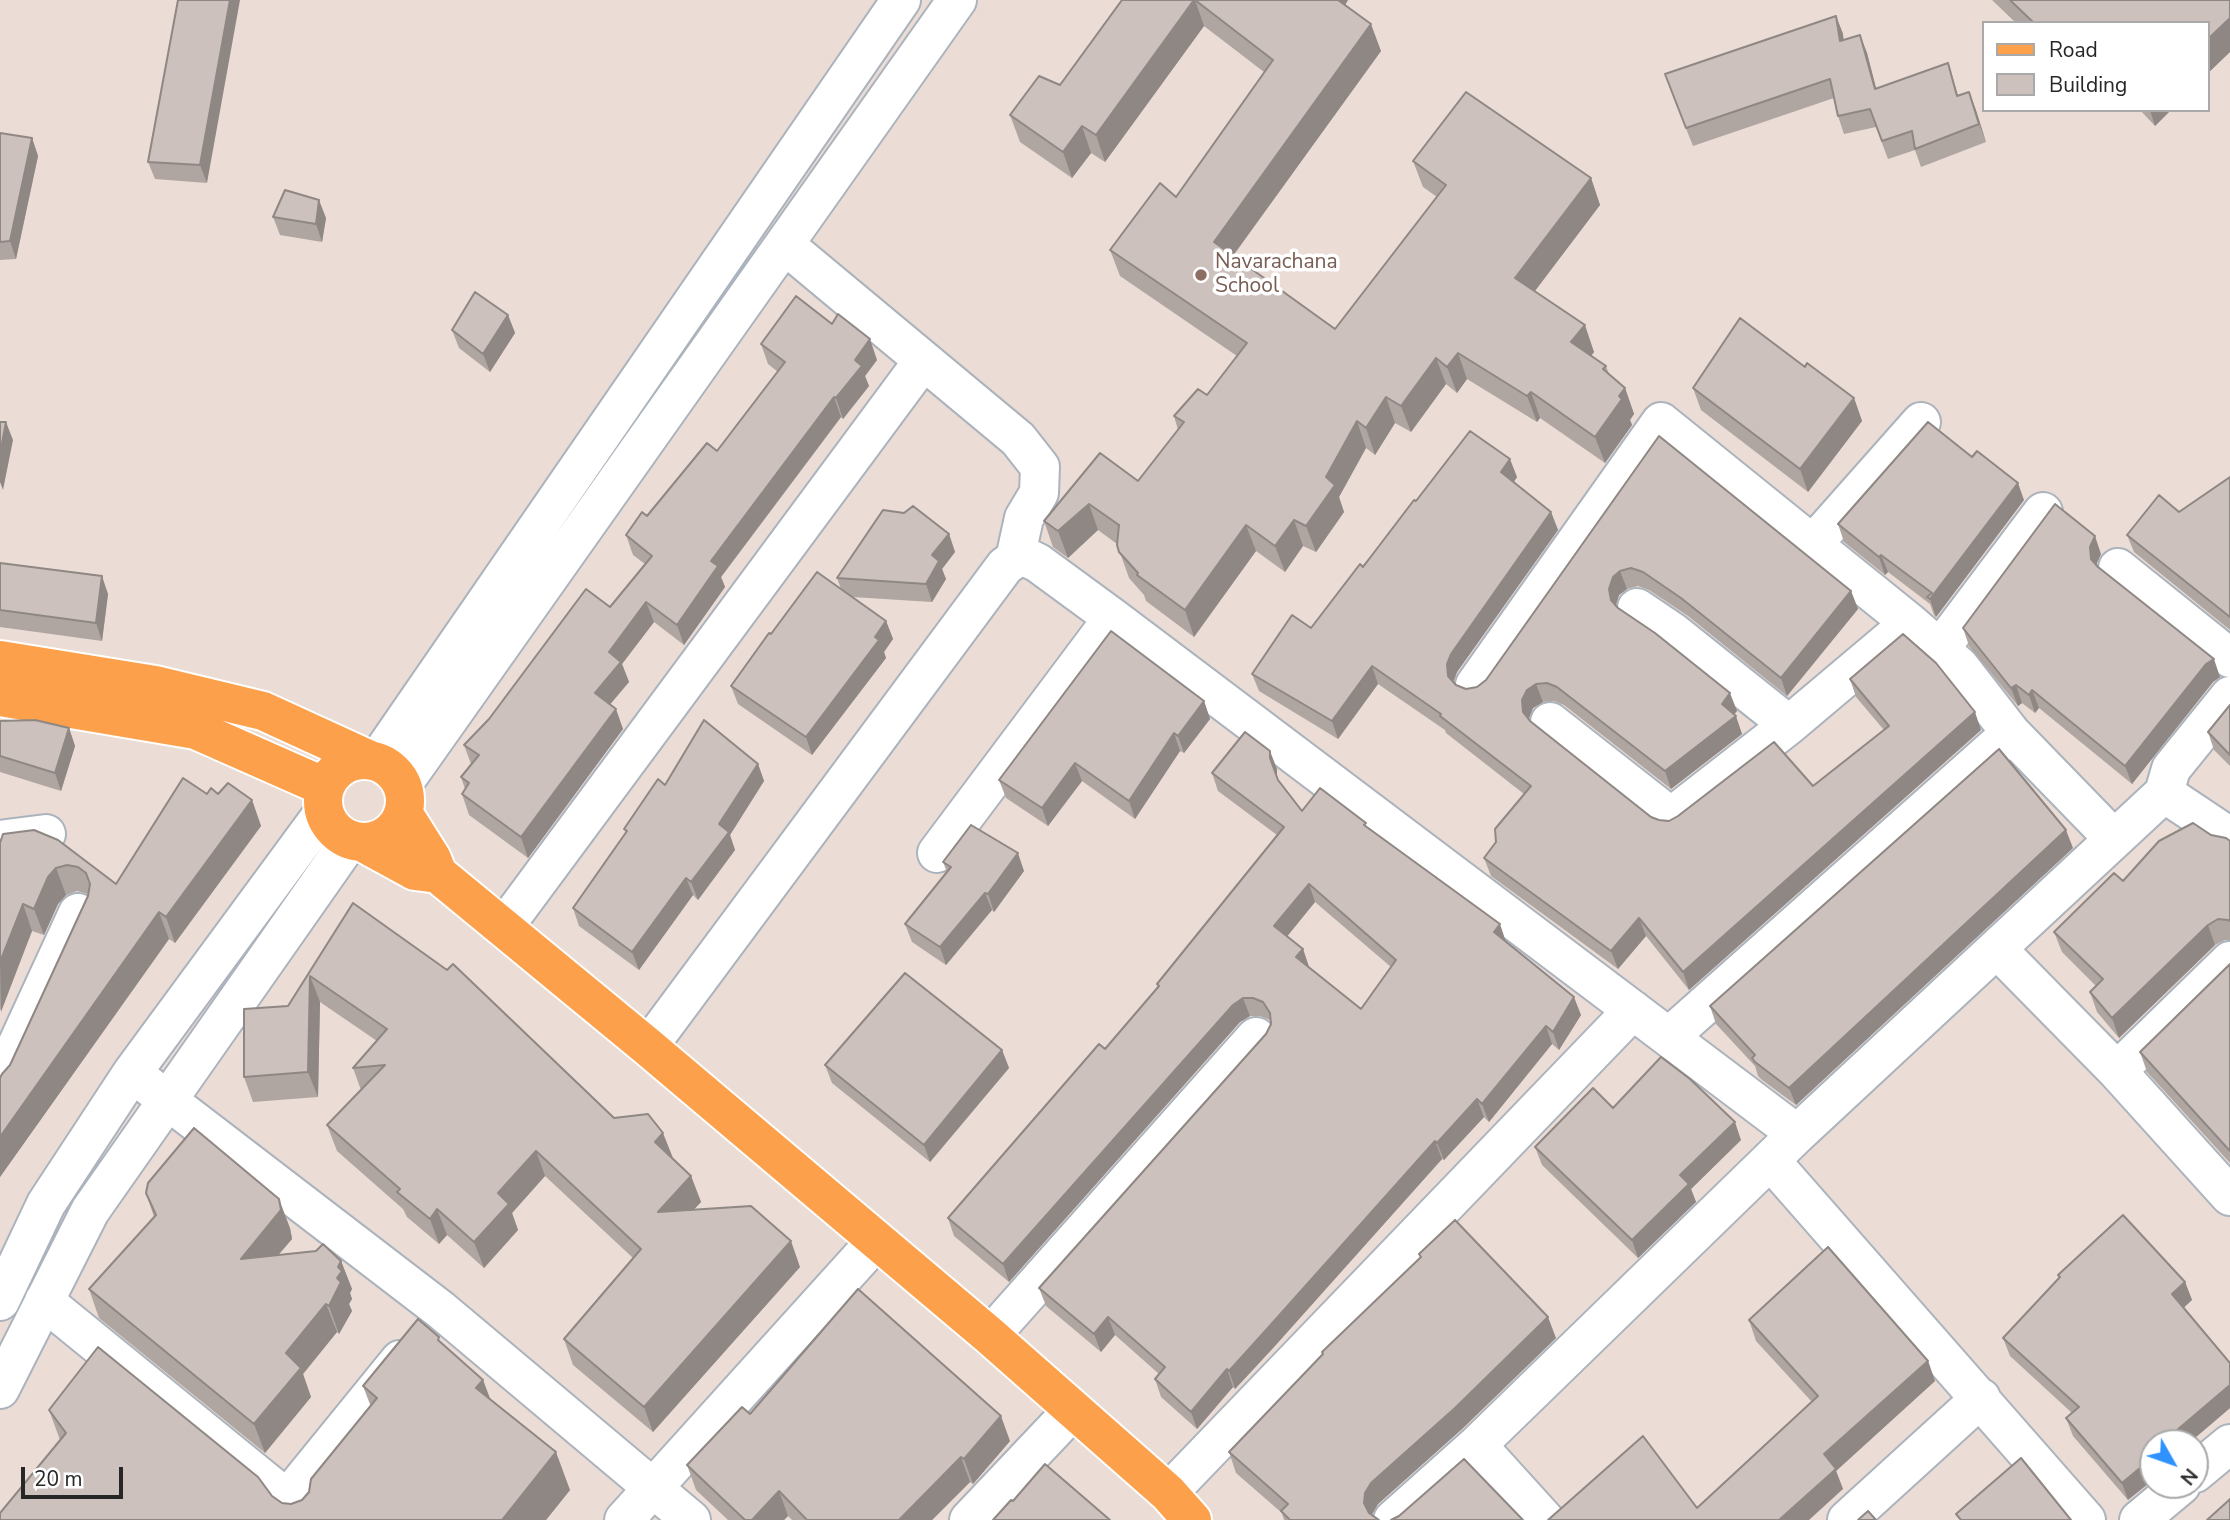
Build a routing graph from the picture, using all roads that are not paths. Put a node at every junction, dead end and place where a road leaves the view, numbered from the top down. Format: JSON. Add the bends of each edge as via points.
{"nodes":[{"id":1,"x":901,"y":0,"type":"edge"},
{"id":2,"x":957,"y":0,"type":"edge"},
{"id":3,"x":869,"y":47,"type":"junction"},
{"id":4,"x":906,"y":72,"type":"junction"},
{"id":5,"x":785,"y":245,"type":"junction"},
{"id":6,"x":923,"y":361,"type":"junction"},
{"id":7,"x":1921,"y":422,"type":"dead end"},
{"id":8,"x":2043,"y":512,"type":"dead end"},
{"id":9,"x":1813,"y":544,"type":"junction"},
{"id":10,"x":1015,"y":559,"type":"junction"},
{"id":11,"x":2118,"y":568,"type":"dead end"},
{"id":12,"x":1637,"y":608,"type":"dead end"},
{"id":13,"x":1113,"y":618,"type":"junction"},
{"id":14,"x":1910,"y":623,"type":"junction"},
{"id":15,"x":1939,"y":650,"type":"junction"},
{"id":16,"x":2230,"y":658,"type":"edge"},
{"id":17,"x":0,"y":660,"type":"edge"},
{"id":18,"x":1475,"y":685,"type":"edge"},
{"id":19,"x":2230,"y":696,"type":"edge"},
{"id":20,"x":0,"y":697,"type":"edge"},
{"id":21,"x":1550,"y":722,"type":"dead end"},
{"id":22,"x":1789,"y":725,"type":"junction"},
{"id":23,"x":2011,"y":733,"type":"junction"},
{"id":24,"x":388,"y":780,"type":"junction"},
{"id":25,"x":2164,"y":793,"type":"junction"},
{"id":26,"x":325,"y":800,"type":"junction"},
{"id":27,"x":46,"y":834,"type":"edge"},
{"id":28,"x":2230,"y":836,"type":"edge"},
{"id":29,"x":2114,"y":839,"type":"junction"},
{"id":30,"x":0,"y":840,"type":"edge"},
{"id":31,"x":356,"y":841,"type":"junction"},
{"id":32,"x":937,"y":853,"type":"dead end"},
{"id":33,"x":438,"y":874,"type":"junction"},
{"id":34,"x":78,"y":913,"type":"edge"},
{"id":35,"x":504,"y":927,"type":"junction"},
{"id":36,"x":1997,"y":948,"type":"junction"},
{"id":37,"x":2230,"y":961,"type":"edge"},
{"id":38,"x":1633,"y":1010,"type":"junction"},
{"id":39,"x":1256,"y":1037,"type":"dead end"},
{"id":40,"x":1670,"y":1037,"type":"junction"},
{"id":41,"x":648,"y":1047,"type":"junction"},
{"id":42,"x":2117,"y":1070,"type":"junction"},
{"id":43,"x":132,"y":1073,"type":"junction"},
{"id":44,"x":0,"y":1082,"type":"edge"},
{"id":45,"x":167,"y":1101,"type":"junction"},
{"id":46,"x":1797,"y":1134,"type":"junction"},
{"id":47,"x":1770,"y":1160,"type":"junction"},
{"id":48,"x":2223,"y":1174,"type":"edge"},
{"id":49,"x":876,"y":1241,"type":"junction"},
{"id":50,"x":0,"y":1301,"type":"edge"},
{"id":51,"x":44,"y":1301,"type":"junction"},
{"id":52,"x":441,"y":1310,"type":"junction"},
{"id":53,"x":990,"y":1336,"type":"junction"},
{"id":54,"x":3,"y":1374,"type":"edge"},
{"id":55,"x":1981,"y":1398,"type":"junction"},
{"id":56,"x":1073,"y":1410,"type":"junction"},
{"id":57,"x":2230,"y":1444,"type":"edge"},
{"id":58,"x":1477,"y":1446,"type":"junction"},
{"id":59,"x":2209,"y":1462,"type":"edge"},
{"id":60,"x":653,"y":1486,"type":"junction"},
{"id":61,"x":2164,"y":1499,"type":"edge"},
{"id":62,"x":1180,"y":1507,"type":"edge"},
{"id":63,"x":295,"y":1509,"type":"edge"},
{"id":64,"x":1866,"y":1514,"type":"edge"},
{"id":65,"x":624,"y":1520,"type":"edge"},
{"id":66,"x":691,"y":1520,"type":"edge"},
{"id":67,"x":969,"y":1520,"type":"edge"},
{"id":68,"x":1393,"y":1520,"type":"edge"},
{"id":69,"x":1545,"y":1520,"type":"edge"},
{"id":70,"x":2087,"y":1520,"type":"edge"},
{"id":71,"x":2139,"y":1520,"type":"edge"}],
"edges":[{"from":1,"to":3,"type":"street"},
{"from":2,"to":4,"type":"street"},
{"from":3,"to":4,"type":"street"},
{"from":3,"to":24,"type":"street"},
{"from":4,"to":5,"type":"street"},
{"from":5,"to":6,"type":"street"},
{"from":5,"to":24,"type":"street"},
{"from":6,"to":10,"type":"street","via":[[1018,439],[1040,467],[1039,493],[1024,518]]},
{"from":6,"to":35,"type":"street"},
{"from":7,"to":9,"type":"street"},
{"from":8,"to":15,"type":"street"},
{"from":9,"to":14,"type":"street"},
{"from":9,"to":18,"type":"street","via":[[1661,422]]},
{"from":10,"to":13,"type":"street","via":[[1026,557],[1038,563]]},
{"from":10,"to":41,"type":"street","via":[[1005,566]]},
{"from":11,"to":16,"type":"street"},
{"from":12,"to":22,"type":"street"},
{"from":13,"to":32,"type":"street"},
{"from":13,"to":38,"type":"street"},
{"from":14,"to":15,"type":"street"},
{"from":14,"to":22,"type":"street"},
{"from":15,"to":23,"type":"street","via":[[1958,666]]},
{"from":17,"to":24,"type":"main road","via":[[155,685],[263,711]]},
{"from":19,"to":25,"type":"street","via":[[2172,769]]},
{"from":20,"to":26,"type":"main road","via":[[196,730]]},
{"from":21,"to":22,"type":"street","via":[[1671,817]]},
{"from":23,"to":29,"type":"street"},
{"from":23,"to":40,"type":"street"},
{"from":24,"to":26,"type":"main road","via":[[356,760],[332,775]]},
{"from":24,"to":31,"type":"main road","via":[[396,826],[375,840]]},
{"from":24,"to":33,"type":"main road"},
{"from":25,"to":28,"type":"street"},
{"from":25,"to":29,"type":"street"},
{"from":26,"to":31,"type":"main road","via":[[330,824]]},
{"from":26,"to":43,"type":"street"},
{"from":27,"to":30,"type":"street"},
{"from":29,"to":36,"type":"street"},
{"from":31,"to":33,"type":"main road","via":[[415,871]]},
{"from":31,"to":45,"type":"street"},
{"from":33,"to":35,"type":"main road"},
{"from":34,"to":44,"type":"street"},
{"from":35,"to":41,"type":"main road"},
{"from":36,"to":42,"type":"street"},
{"from":36,"to":46,"type":"street"},
{"from":37,"to":42,"type":"street"},
{"from":38,"to":40,"type":"street"},
{"from":38,"to":62,"type":"street"},
{"from":39,"to":53,"type":"street"},
{"from":40,"to":46,"type":"street"},
{"from":41,"to":49,"type":"main road"},
{"from":42,"to":48,"type":"street"},
{"from":43,"to":45,"type":"street"},
{"from":43,"to":50,"type":"street","via":[[46,1204]]},
{"from":45,"to":51,"type":"street","via":[[90,1211]]},
{"from":45,"to":52,"type":"street"},
{"from":46,"to":47,"type":"street"},
{"from":47,"to":55,"type":"street"},
{"from":47,"to":58,"type":"street"},
{"from":49,"to":53,"type":"main road"},
{"from":49,"to":60,"type":"street"},
{"from":51,"to":54,"type":"street"},
{"from":51,"to":63,"type":"street"},
{"from":52,"to":60,"type":"street"},
{"from":52,"to":63,"type":"street"},
{"from":53,"to":56,"type":"main road"},
{"from":55,"to":64,"type":"street"},
{"from":55,"to":70,"type":"street"},
{"from":56,"to":62,"type":"main road"},
{"from":56,"to":67,"type":"street"},
{"from":57,"to":59,"type":"street"},
{"from":58,"to":68,"type":"street"},
{"from":58,"to":69,"type":"street"},
{"from":60,"to":65,"type":"street"},
{"from":60,"to":66,"type":"street"},
{"from":61,"to":71,"type":"street"}]}
